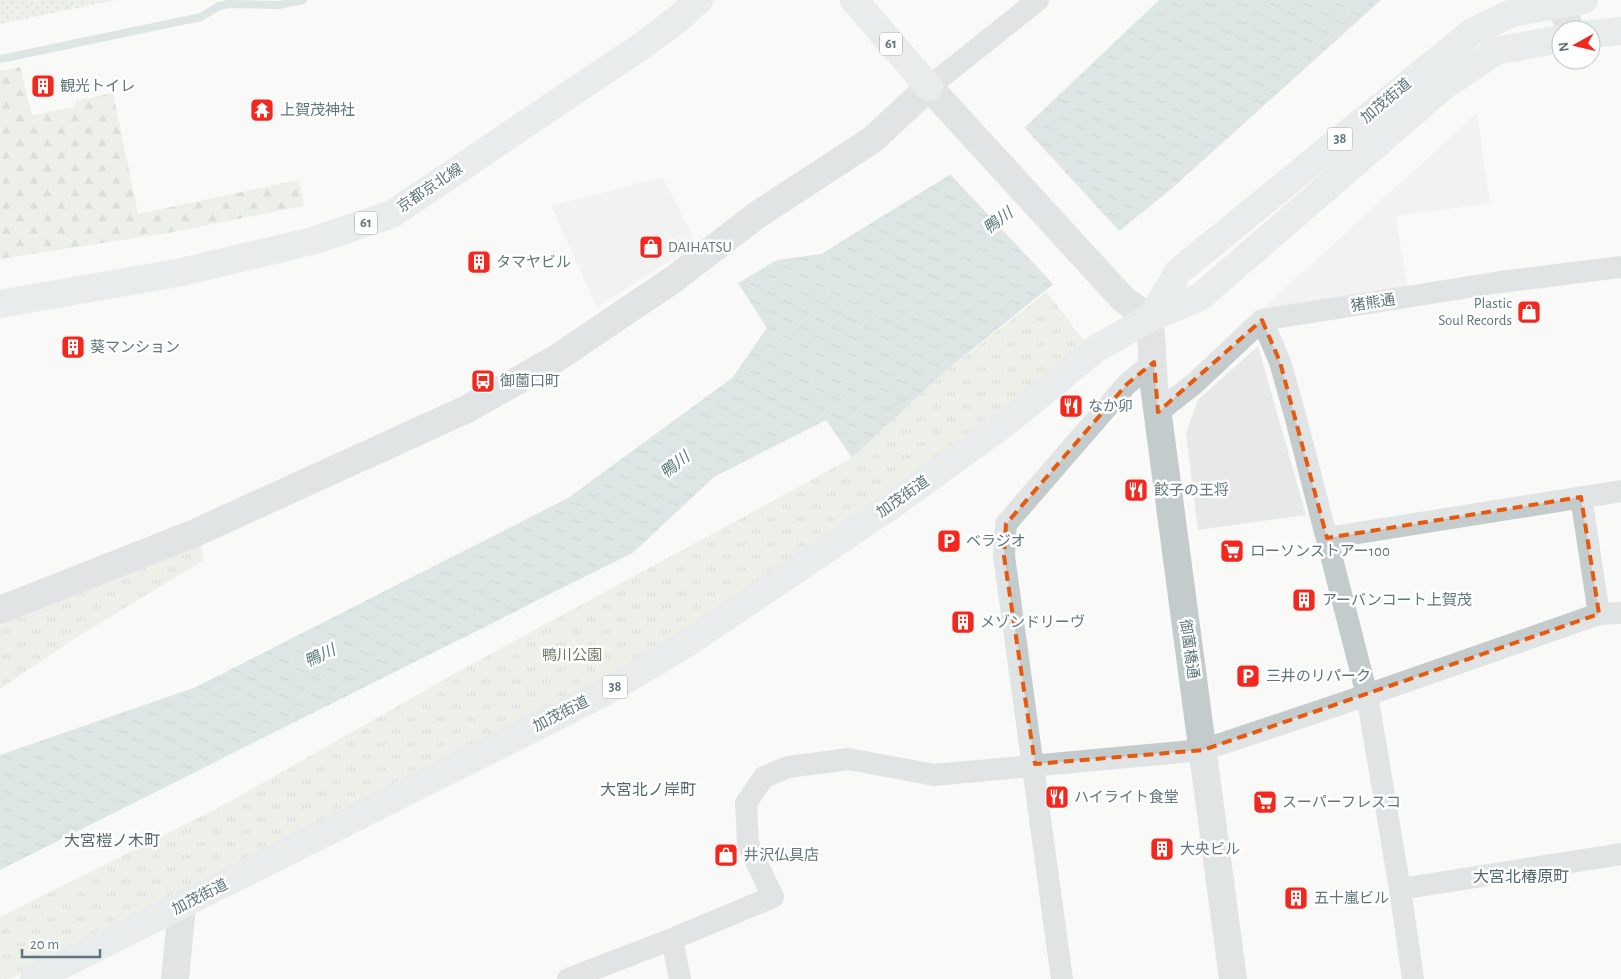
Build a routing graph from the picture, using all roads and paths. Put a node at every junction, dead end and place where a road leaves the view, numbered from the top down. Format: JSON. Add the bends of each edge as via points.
{"nodes":[{"id":1,"x":698,"y":0,"type":"edge"},
{"id":2,"x":854,"y":0,"type":"edge"},
{"id":3,"x":1038,"y":0,"type":"edge"},
{"id":4,"x":1572,"y":1,"type":"edge"},
{"id":5,"x":1571,"y":20,"type":"edge"},
{"id":6,"x":1621,"y":31,"type":"edge"},
{"id":7,"x":1601,"y":33,"type":"edge"},
{"id":8,"x":1551,"y":41,"type":"edge"},
{"id":9,"x":935,"y":94,"type":"junction"},
{"id":10,"x":1621,"y":267,"type":"edge"},
{"id":11,"x":0,"y":304,"type":"edge"},
{"id":12,"x":1150,"y":318,"type":"junction"},
{"id":13,"x":1262,"y":320,"type":"junction"},
{"id":14,"x":1154,"y":362,"type":"junction"},
{"id":15,"x":1158,"y":412,"type":"junction"},
{"id":16,"x":1621,"y":491,"type":"edge"},
{"id":17,"x":1581,"y":497,"type":"junction"},
{"id":18,"x":1327,"y":538,"type":"junction"},
{"id":19,"x":0,"y":610,"type":"edge"},
{"id":20,"x":1621,"y":613,"type":"edge"},
{"id":21,"x":1599,"y":614,"type":"junction"},
{"id":22,"x":1367,"y":695,"type":"junction"},
{"id":23,"x":1203,"y":750,"type":"junction"},
{"id":24,"x":1035,"y":764,"type":"junction"},
{"id":25,"x":1621,"y":854,"type":"edge"},
{"id":26,"x":1400,"y":889,"type":"junction"},
{"id":27,"x":182,"y":906,"type":"junction"},
{"id":28,"x":672,"y":939,"type":"junction"},
{"id":29,"x":34,"y":979,"type":"edge"},
{"id":30,"x":175,"y":979,"type":"edge"},
{"id":31,"x":568,"y":979,"type":"edge"},
{"id":32,"x":680,"y":979,"type":"edge"},
{"id":33,"x":1062,"y":979,"type":"edge"},
{"id":34,"x":1233,"y":979,"type":"edge"},
{"id":35,"x":1413,"y":979,"type":"edge"}],
"edges":[{"from":1,"to":11,"type":"main road","name":"京都京北線","number":"61","via":[[646,43],[392,214],[312,241],[182,272]]},
{"from":2,"to":9,"type":"main road","number":"61"},
{"from":3,"to":9,"type":"street"},
{"from":4,"to":5,"type":"street","name":"加茂街道"},
{"from":4,"to":12,"type":"main road","name":"加茂街道","number":"38","via":[[1512,13],[1472,32],[1179,271]]},
{"from":6,"to":7,"type":"main road"},
{"from":8,"to":12,"type":"main road","name":"加茂街道","number":"38","via":[[1496,51],[1444,86],[1200,298]]},
{"from":9,"to":12,"type":"street","via":[[1123,299]]},
{"from":9,"to":19,"type":"street","via":[[872,140],[757,215],[674,279],[545,365],[467,409],[196,534]]},
{"from":10,"to":13,"type":"street","name":"猪熊通","via":[[1501,282]]},
{"from":12,"to":14,"type":"street","name":"御薗橋通"},
{"from":12,"to":27,"type":"main road","name":"加茂街道","number":"38","via":[[1097,348],[1008,421],[900,500],[689,642],[605,692]]},
{"from":13,"to":15,"type":"street","via":[[1194,384]]},
{"from":13,"to":18,"type":"street","via":[[1280,362]]},
{"from":14,"to":15,"type":"street","name":"御薗橋通"},
{"from":14,"to":24,"type":"street","via":[[1127,384],[1006,524],[1004,556]]},
{"from":15,"to":23,"type":"street","name":"御薗橋通"},
{"from":16,"to":17,"type":"street"},
{"from":17,"to":18,"type":"street"},
{"from":17,"to":21,"type":"street"},
{"from":18,"to":22,"type":"street"},
{"from":20,"to":21,"type":"street"},
{"from":21,"to":22,"type":"street"},
{"from":22,"to":23,"type":"street"},
{"from":22,"to":26,"type":"street"},
{"from":23,"to":24,"type":"street"},
{"from":23,"to":34,"type":"street","name":"御薗橋通"},
{"from":24,"to":28,"type":"street","via":[[934,775],[849,759],[788,767],[764,777],[746,803],[748,844],[773,897]]},
{"from":24,"to":33,"type":"street"},
{"from":25,"to":26,"type":"street"},
{"from":26,"to":35,"type":"street"},
{"from":27,"to":29,"type":"main road","name":"加茂街道","number":"38"},
{"from":27,"to":30,"type":"street"},
{"from":28,"to":31,"type":"street"},
{"from":28,"to":32,"type":"street"}]}
